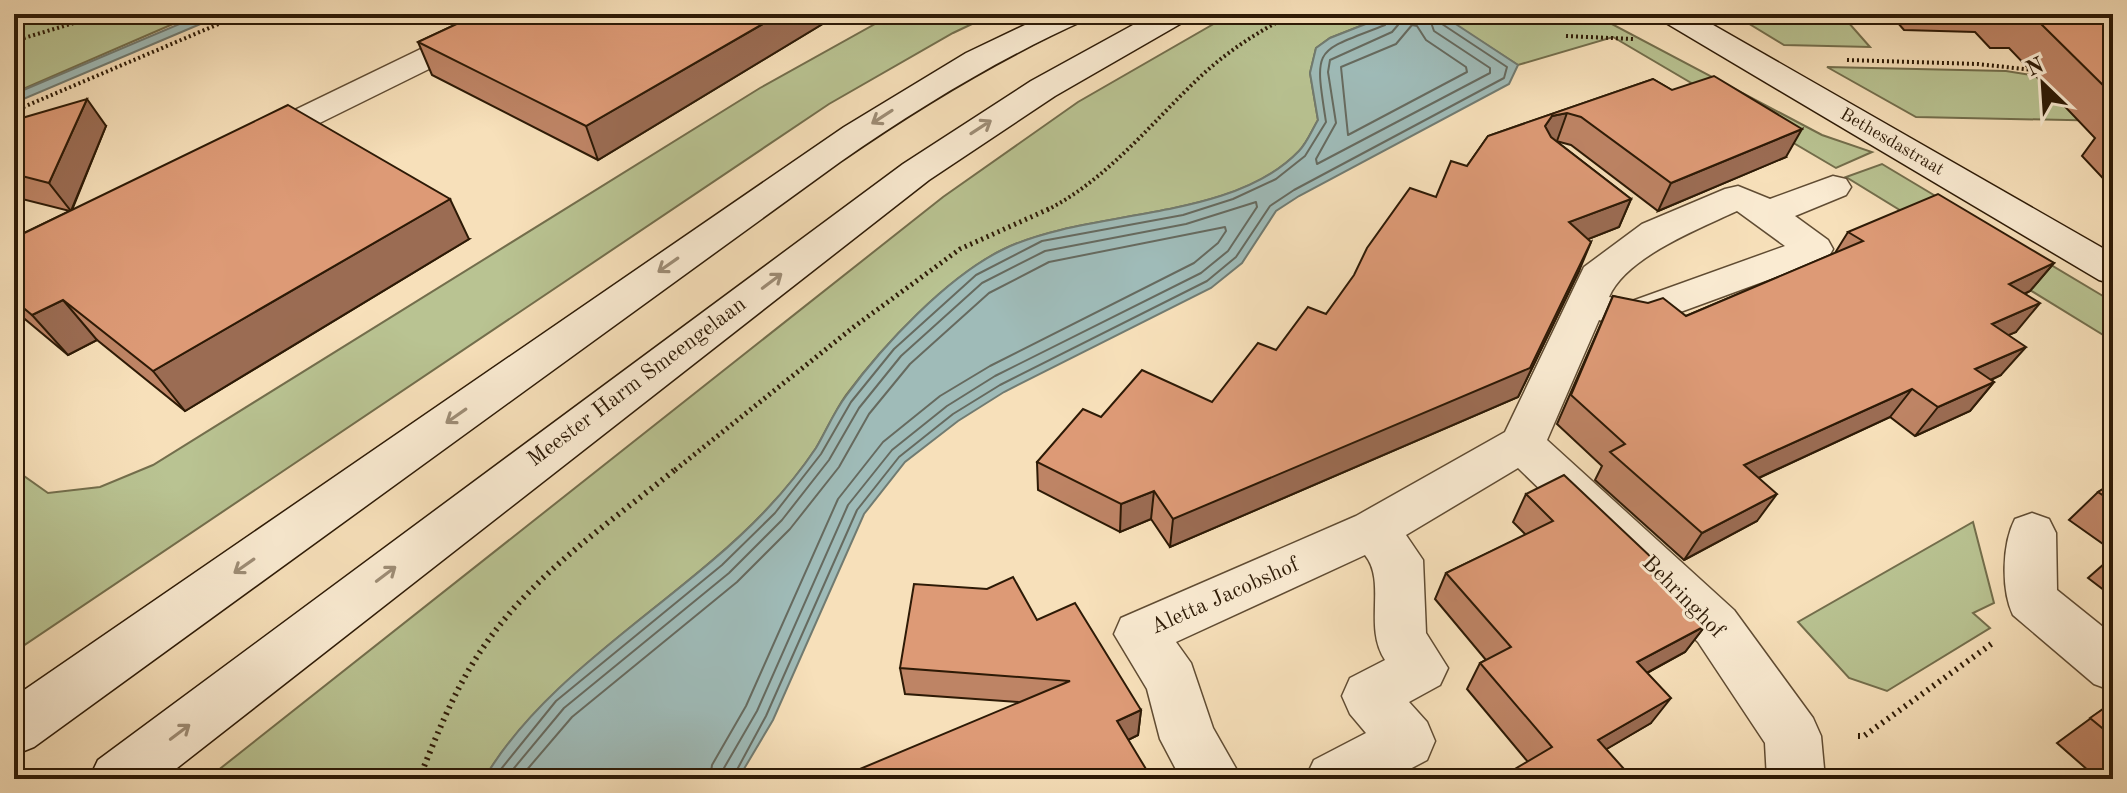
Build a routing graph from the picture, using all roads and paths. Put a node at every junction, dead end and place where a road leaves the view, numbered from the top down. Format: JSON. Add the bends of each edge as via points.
{"nodes":[{"id":1,"x":104,"y":14,"type":"edge"},
{"id":2,"x":242,"y":14,"type":"edge"},
{"id":3,"x":517,"y":14,"type":"edge"},
{"id":4,"x":1074,"y":14,"type":"edge"},
{"id":5,"x":1176,"y":14,"type":"edge"},
{"id":6,"x":1293,"y":14,"type":"edge"},
{"id":7,"x":1672,"y":14,"type":"edge"},
{"id":8,"x":14,"y":41,"type":"edge"},
{"id":9,"x":1767,"y":69,"type":"junction"},
{"id":10,"x":2036,"y":70,"type":"dead end"},
{"id":11,"x":14,"y":111,"type":"edge"},
{"id":12,"x":220,"y":159,"type":"edge"},
{"id":13,"x":1833,"y":187,"type":"dead end"},
{"id":14,"x":1768,"y":213,"type":"junction"},
{"id":15,"x":2113,"y":271,"type":"edge"},
{"id":16,"x":1585,"y":304,"type":"junction"},
{"id":17,"x":1522,"y":444,"type":"junction"},
{"id":18,"x":1373,"y":530,"type":"junction"},
{"id":19,"x":2032,"y":533,"type":"dead end"},
{"id":20,"x":2041,"y":608,"type":"junction"},
{"id":21,"x":2113,"y":667,"type":"edge"},
{"id":22,"x":14,"y":729,"type":"edge"},
{"id":23,"x":1795,"y":760,"type":"edge"},
{"id":24,"x":118,"y":779,"type":"edge"},
{"id":25,"x":419,"y":779,"type":"edge"},
{"id":26,"x":1213,"y":779,"type":"edge"},
{"id":27,"x":1334,"y":779,"type":"edge"}],
"edges":[{"from":1,"to":8,"type":"path"},
{"from":2,"to":11,"type":"path"},
{"from":3,"to":12,"type":"street"},
{"from":4,"to":22,"type":"street","one_way":true,"via":[[980,59],[827,154]]},
{"from":24,"to":5,"type":"street","name":"Meester Harm Smeengelaan","one_way":true,"via":[[916,172],[1009,108]]},
{"from":6,"to":25,"type":"path","via":[[1225,54],[1070,197],[963,247],[549,571],[515,604],[471,663]]},
{"from":7,"to":9,"type":"street","name":"Bethesdastraat"},
{"from":9,"to":10,"type":"path","via":[[1814,59]]},
{"from":9,"to":15,"type":"street","name":"Bethesdastraat"},
{"from":13,"to":14,"type":"street"},
{"from":14,"to":16,"type":"street","via":[[1738,197],[1644,223],[1598,276]]},
{"from":14,"to":16,"type":"street","via":[[1814,249],[1634,315]]},
{"from":16,"to":17,"type":"street"},
{"from":17,"to":18,"type":"street","name":"Aletta Jacobshof"},
{"from":17,"to":23,"type":"street","name":"Behringhof","via":[[1716,626],[1793,736]]},
{"from":18,"to":26,"type":"street","name":"Aletta Jacobshof","via":[[1140,634],[1172,680],[1188,739]]},
{"from":18,"to":27,"type":"street","via":[[1398,560],[1400,639],[1421,668],[1369,696],[1407,741]]},
{"from":19,"to":20,"type":"street","via":[[2031,600]]},
{"from":20,"to":21,"type":"street"},
{"from":20,"to":23,"type":"path","via":[[1864,736]]}]}
